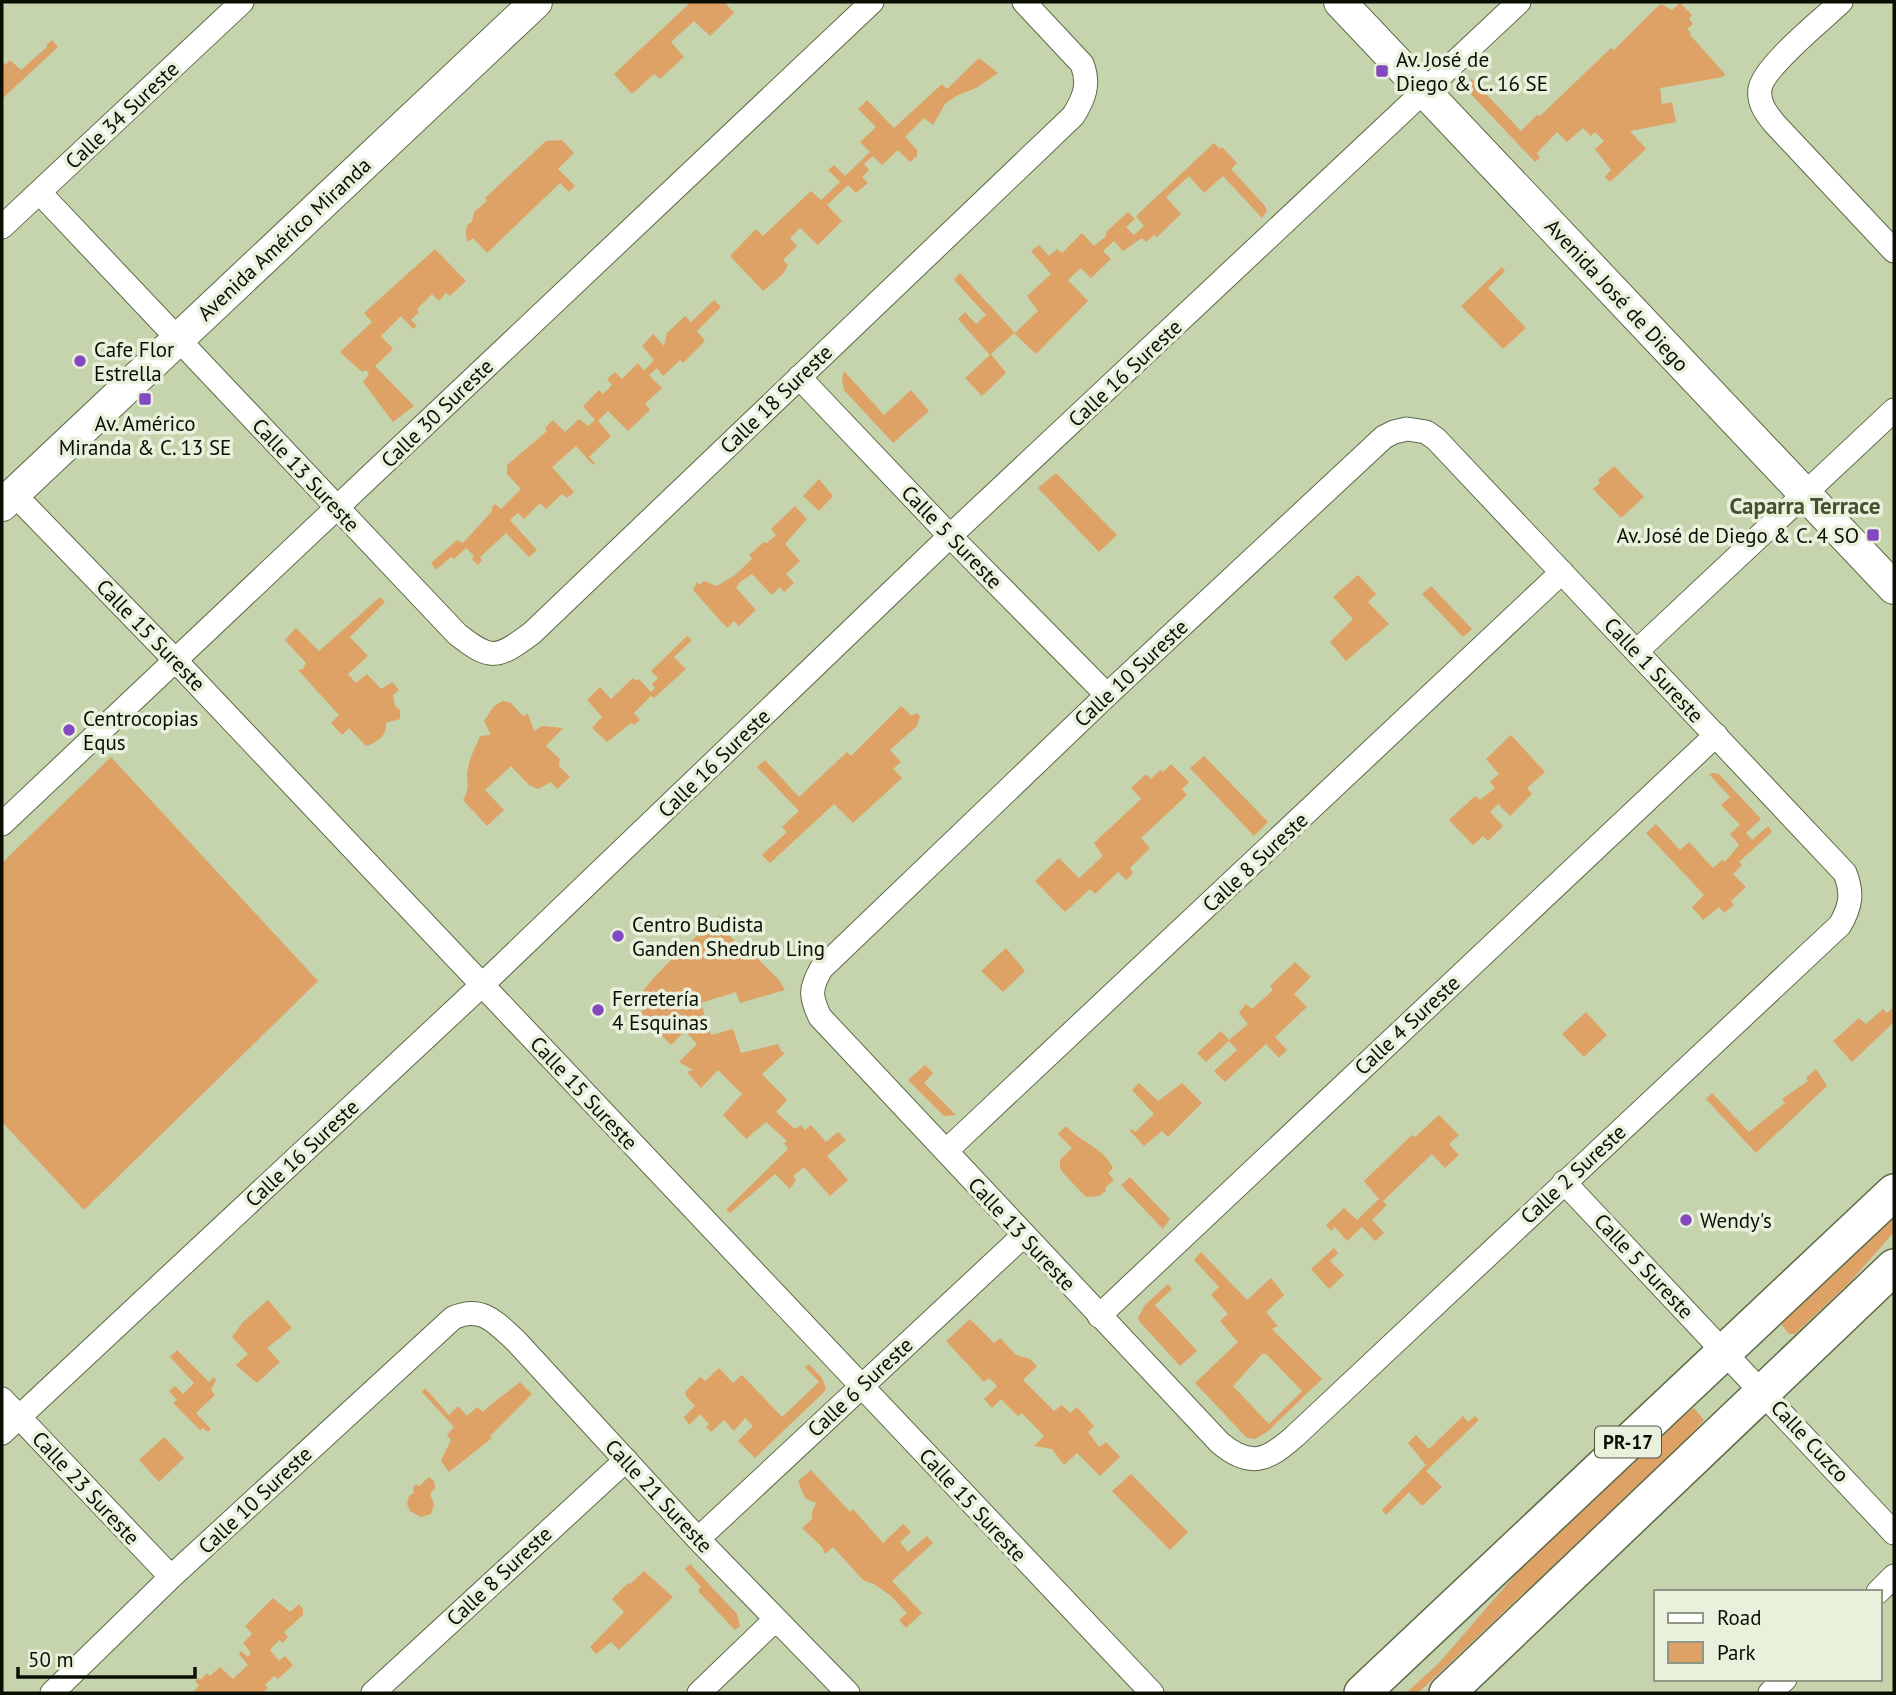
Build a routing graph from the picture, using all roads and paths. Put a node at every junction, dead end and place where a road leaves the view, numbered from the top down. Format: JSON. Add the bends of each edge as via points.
{"nodes":[{"id":1,"x":242,"y":2,"type":"edge"},
{"id":2,"x":536,"y":2,"type":"edge"},
{"id":3,"x":872,"y":2,"type":"edge"},
{"id":4,"x":1024,"y":2,"type":"edge"},
{"id":5,"x":1340,"y":2,"type":"edge"},
{"id":6,"x":1518,"y":2,"type":"edge"},
{"id":7,"x":1841,"y":2,"type":"edge"},
{"id":8,"x":1424,"y":91,"type":"junction"},
{"id":9,"x":40,"y":193,"type":"junction"},
{"id":10,"x":2,"y":227,"type":"edge"},
{"id":11,"x":1894,"y":251,"type":"edge"},
{"id":12,"x":178,"y":339,"type":"junction"},
{"id":13,"x":799,"y":377,"type":"junction"},
{"id":14,"x":1894,"y":410,"type":"edge"},
{"id":15,"x":1436,"y":439,"type":"joint"},
{"id":16,"x":1806,"y":493,"type":"junction"},
{"id":17,"x":8,"y":499,"type":"edge"},
{"id":18,"x":337,"y":508,"type":"junction"},
{"id":19,"x":950,"y":536,"type":"junction"},
{"id":20,"x":1562,"y":572,"type":"junction"},
{"id":21,"x":1894,"y":588,"type":"edge"},
{"id":22,"x":457,"y":634,"type":"joint"},
{"id":23,"x":1637,"y":651,"type":"junction"},
{"id":24,"x":176,"y":660,"type":"junction"},
{"id":25,"x":1107,"y":695,"type":"junction"},
{"id":26,"x":1716,"y":735,"type":"junction"},
{"id":27,"x":2,"y":824,"type":"edge"},
{"id":28,"x":1849,"y":910,"type":"joint"},
{"id":29,"x":840,"y":950,"type":"joint"},
{"id":30,"x":482,"y":985,"type":"junction"},
{"id":31,"x":946,"y":1151,"type":"junction"},
{"id":32,"x":1564,"y":1182,"type":"junction"},
{"id":33,"x":1894,"y":1192,"type":"edge"},
{"id":34,"x":1023,"y":1236,"type":"junction"},
{"id":35,"x":1894,"y":1267,"type":"edge"},
{"id":36,"x":464,"y":1313,"type":"joint"},
{"id":37,"x":1099,"y":1316,"type":"junction"},
{"id":38,"x":1725,"y":1351,"type":"junction"},
{"id":39,"x":860,"y":1386,"type":"junction"},
{"id":40,"x":1764,"y":1392,"type":"junction"},
{"id":41,"x":2,"y":1398,"type":"edge"},
{"id":42,"x":19,"y":1417,"type":"junction"},
{"id":43,"x":2,"y":1433,"type":"edge"},
{"id":44,"x":1295,"y":1436,"type":"joint"},
{"id":45,"x":626,"y":1460,"type":"junction"},
{"id":46,"x":1894,"y":1533,"type":"edge"},
{"id":47,"x":698,"y":1539,"type":"junction"},
{"id":48,"x":1894,"y":1576,"type":"edge"},
{"id":49,"x":171,"y":1577,"type":"junction"},
{"id":50,"x":1880,"y":1590,"type":"edge"},
{"id":51,"x":775,"y":1620,"type":"junction"},
{"id":52,"x":1783,"y":1681,"type":"edge"},
{"id":53,"x":52,"y":1693,"type":"edge"},
{"id":54,"x":373,"y":1693,"type":"edge"},
{"id":55,"x":699,"y":1693,"type":"edge"},
{"id":56,"x":848,"y":1693,"type":"edge"},
{"id":57,"x":1152,"y":1693,"type":"edge"},
{"id":58,"x":1362,"y":1693,"type":"edge"},
{"id":59,"x":1447,"y":1693,"type":"edge"},
{"id":60,"x":1770,"y":1693,"type":"edge"}],
"edges":[{"from":1,"to":9,"type":"street","name":"Calle 34 Sureste"},
{"from":2,"to":12,"type":"main road","name":"Avenida Américo Miranda"},
{"from":3,"to":18,"type":"street","name":"Calle 30 Sureste"},
{"from":4,"to":13,"type":"street","name":"Calle 18 Sureste","via":[[1082,64],[1086,74],[1082,103]]},
{"from":5,"to":8,"type":"main road","name":"Avenida José de Diego"},
{"from":6,"to":8,"type":"street","name":"Calle 16 Sureste"},
{"from":7,"to":11,"type":"street","via":[[1764,77],[1760,99],[1764,109]]},
{"from":8,"to":16,"type":"main road","name":"Avenida José de Diego"},
{"from":8,"to":19,"type":"street","name":"Calle 16 Sureste"},
{"from":9,"to":10,"type":"street","name":"Calle 34 Sureste"},
{"from":9,"to":12,"type":"street","name":"Calle 13 Sureste"},
{"from":12,"to":17,"type":"main road","name":"Avenida Américo Miranda"},
{"from":12,"to":18,"type":"street","name":"Calle 13 Sureste"},
{"from":13,"to":19,"type":"street","name":"Calle 5 Sureste"},
{"from":13,"to":22,"type":"street","name":"Calle 18 Sureste","via":[[510,649],[494,655],[478,651]]},
{"from":14,"to":16,"type":"street"},
{"from":15,"to":20,"type":"street","name":"Calle 1 Sureste"},
{"from":15,"to":25,"type":"street","name":"Calle 10 Sureste","via":[[1407,429],[1384,438]]},
{"from":16,"to":21,"type":"main road","name":"Avenida José de Diego"},
{"from":16,"to":23,"type":"street"},
{"from":17,"to":24,"type":"street","name":"Calle 15 Sureste"},
{"from":18,"to":22,"type":"street","name":"Calle 13 Sureste"},
{"from":18,"to":24,"type":"street","name":"Calle 30 Sureste"},
{"from":19,"to":25,"type":"street","name":"Calle 5 Sureste"},
{"from":19,"to":30,"type":"street","name":"Calle 16 Sureste"},
{"from":20,"to":23,"type":"street","name":"Calle 1 Sureste"},
{"from":20,"to":31,"type":"street","name":"Calle 8 Sureste"},
{"from":23,"to":26,"type":"street","name":"Calle 1 Sureste"},
{"from":24,"to":27,"type":"street","name":"Calle 30 Sureste"},
{"from":24,"to":30,"type":"street","name":"Calle 15 Sureste"},
{"from":25,"to":29,"type":"street","name":"Calle 10 Sureste"},
{"from":26,"to":28,"type":"street","name":"Calle 1 Sureste","via":[[1845,873]]},
{"from":26,"to":37,"type":"street","name":"Calle 4 Sureste"},
{"from":28,"to":32,"type":"street","name":"Calle 2 Sureste","via":[[1840,925]]},
{"from":29,"to":31,"type":"street","name":"Calle 13 Sureste","via":[[812,985],[820,1017]]},
{"from":30,"to":39,"type":"street","name":"Calle 15 Sureste"},
{"from":30,"to":42,"type":"street","name":"Calle 16 Sureste"},
{"from":31,"to":34,"type":"street","name":"Calle 13 Sureste"},
{"from":32,"to":38,"type":"street","name":"Calle 5 Sureste"},
{"from":32,"to":44,"type":"street","name":"Calle 2 Sureste"},
{"from":33,"to":38,"type":"main road","number":"PR-17"},
{"from":34,"to":37,"type":"street","name":"Calle 13 Sureste"},
{"from":34,"to":39,"type":"street","name":"Calle 6 Sureste"},
{"from":35,"to":40,"type":"main road","number":"PR-17"},
{"from":36,"to":45,"type":"street","name":"Calle 21 Sureste","via":[[475,1312],[499,1326]]},
{"from":36,"to":49,"type":"street","name":"Calle 10 Sureste","via":[[453,1318]]},
{"from":37,"to":44,"type":"street","name":"Calle 13 Sureste","via":[[1234,1454],[1261,1459]]},
{"from":38,"to":40,"type":"street","name":"Calle Cuzco"},
{"from":38,"to":58,"type":"main road","number":"PR-17"},
{"from":39,"to":47,"type":"street","name":"Calle 6 Sureste"},
{"from":39,"to":57,"type":"street","name":"Calle 15 Sureste"},
{"from":40,"to":46,"type":"street","name":"Calle Cuzco"},
{"from":40,"to":59,"type":"main road","number":"PR-17"},
{"from":41,"to":42,"type":"street","name":"Calle 23 Sureste"},
{"from":42,"to":43,"type":"street","name":"Calle 16 Sureste"},
{"from":42,"to":49,"type":"street","name":"Calle 23 Sureste"},
{"from":45,"to":47,"type":"street","name":"Calle 21 Sureste"},
{"from":45,"to":54,"type":"street","name":"Calle 8 Sureste"},
{"from":47,"to":51,"type":"street","name":"Calle 21 Sureste"},
{"from":48,"to":50,"type":"street"},
{"from":49,"to":53,"type":"street","name":"Calle 10 Sureste"},
{"from":51,"to":55,"type":"street"},
{"from":51,"to":56,"type":"street","name":"Calle 21 Sureste"},
{"from":52,"to":60,"type":"street"}]}
